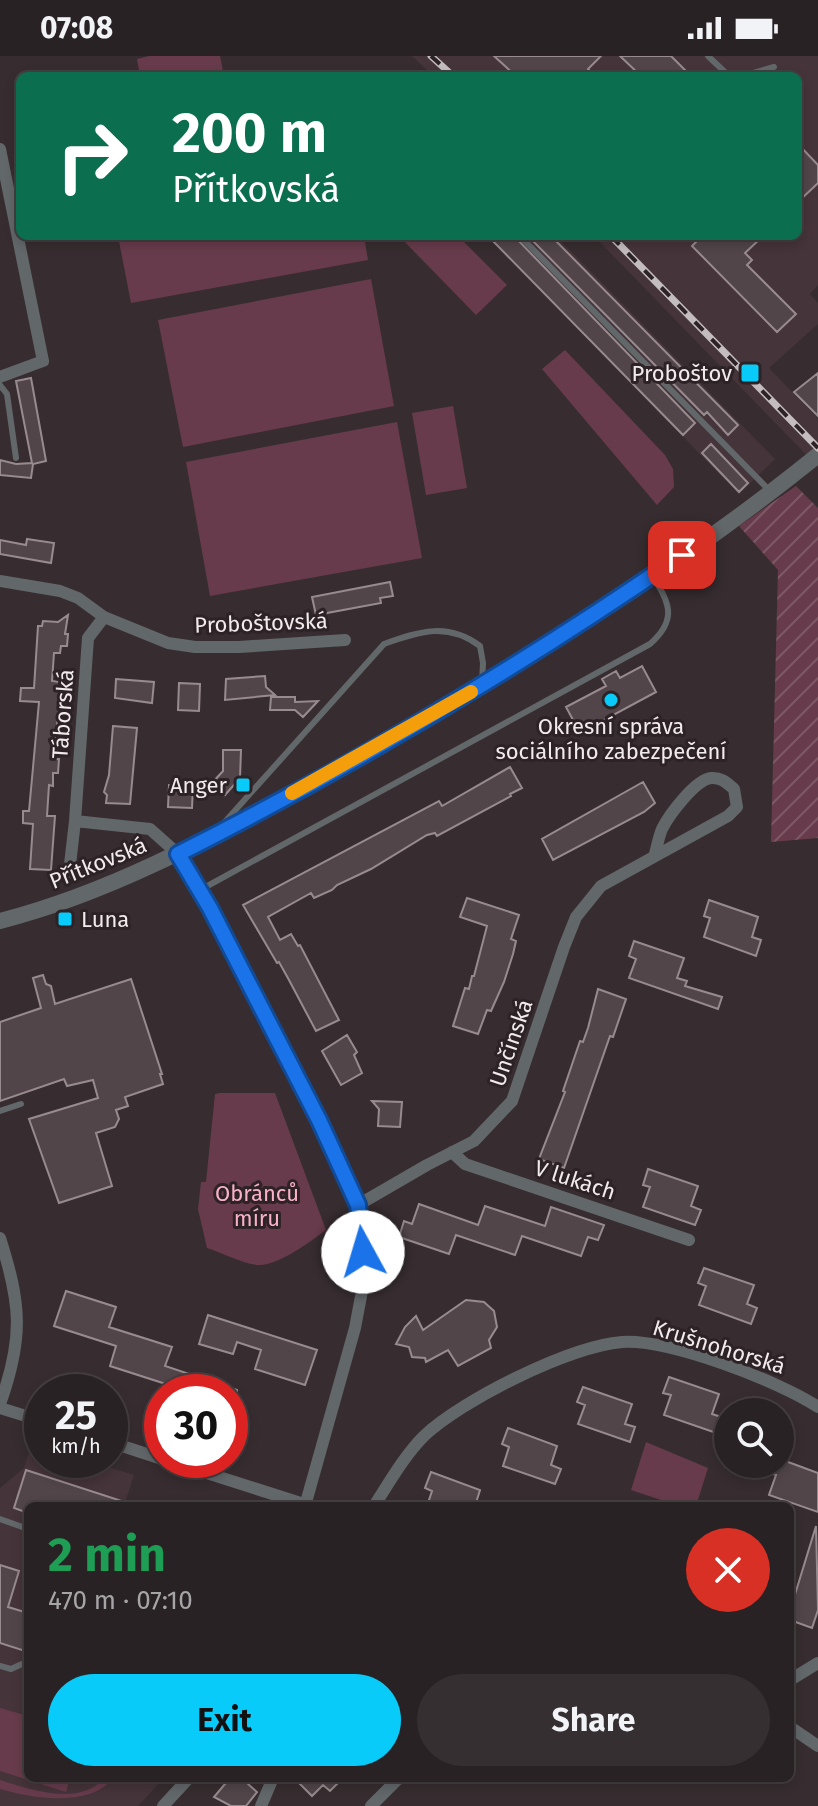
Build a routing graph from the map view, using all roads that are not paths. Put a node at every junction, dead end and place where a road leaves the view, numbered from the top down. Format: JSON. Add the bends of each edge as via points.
{"nodes":[{"id":1,"x":708,"y":56,"type":"edge"},
{"id":2,"x":774,"y":67,"type":"dead end"},
{"id":3,"x":725,"y":72,"type":"edge"},
{"id":4,"x":757,"y":72,"type":"edge"},
{"id":5,"x":0,"y":149,"type":"edge"},
{"id":6,"x":16,"y":228,"type":"edge"},
{"id":7,"x":18,"y":240,"type":"edge"},
{"id":8,"x":524,"y":240,"type":"edge"},
{"id":9,"x":0,"y":377,"type":"edge"},
{"id":10,"x":0,"y":385,"type":"edge"},
{"id":11,"x":818,"y":455,"type":"edge"},
{"id":12,"x":16,"y":458,"type":"dead end"},
{"id":13,"x":771,"y":492,"type":"junction"},
{"id":14,"x":652,"y":576,"type":"junction"},
{"id":15,"x":0,"y":581,"type":"edge"},
{"id":16,"x":104,"y":617,"type":"junction"},
{"id":17,"x":345,"y":640,"type":"dead end"},
{"id":18,"x":481,"y":686,"type":"junction"},
{"id":19,"x":75,"y":821,"type":"junction"},
{"id":20,"x":213,"y":836,"type":"junction"},
{"id":21,"x":178,"y":854,"type":"junction"},
{"id":22,"x":655,"y":854,"type":"junction"},
{"id":23,"x":69,"y":873,"type":"dead end"},
{"id":24,"x":200,"y":890,"type":"junction"},
{"id":25,"x":0,"y":921,"type":"edge"},
{"id":26,"x":21,"y":1104,"type":"dead end"},
{"id":27,"x":0,"y":1111,"type":"edge"},
{"id":28,"x":452,"y":1152,"type":"junction"},
{"id":29,"x":358,"y":1205,"type":"junction"},
{"id":30,"x":0,"y":1238,"type":"edge"},
{"id":31,"x":689,"y":1240,"type":"dead end"},
{"id":32,"x":0,"y":1406,"type":"edge"},
{"id":33,"x":818,"y":1407,"type":"edge"},
{"id":34,"x":24,"y":1415,"type":"edge"},
{"id":35,"x":222,"y":1478,"type":"edge"},
{"id":36,"x":295,"y":1502,"type":"edge"},
{"id":37,"x":308,"y":1502,"type":"edge"},
{"id":38,"x":377,"y":1502,"type":"edge"},
{"id":39,"x":0,"y":1519,"type":"edge"},
{"id":40,"x":24,"y":1528,"type":"edge"},
{"id":41,"x":818,"y":1663,"type":"edge"},
{"id":42,"x":24,"y":1664,"type":"edge"},
{"id":43,"x":0,"y":1666,"type":"edge"},
{"id":44,"x":794,"y":1678,"type":"edge"},
{"id":45,"x":794,"y":1730,"type":"edge"},
{"id":46,"x":818,"y":1746,"type":"edge"},
{"id":47,"x":185,"y":1782,"type":"edge"},
{"id":48,"x":271,"y":1782,"type":"edge"},
{"id":49,"x":395,"y":1782,"type":"edge"},
{"id":50,"x":163,"y":1806,"type":"edge"},
{"id":51,"x":261,"y":1806,"type":"edge"},
{"id":52,"x":371,"y":1806,"type":"edge"}],
"edges":[{"from":1,"to":3,"type":"lane"},
{"from":2,"to":4,"type":"lane"},
{"from":5,"to":6,"type":"street"},
{"from":7,"to":9,"type":"street","via":[[43,361]]},
{"from":8,"to":13,"type":"lane"},
{"from":10,"to":12,"type":"lane","via":[[7,394]]},
{"from":11,"to":13,"type":"street","name":"Přítkovská"},
{"from":13,"to":14,"type":"street","name":"Přítkovská"},
{"from":14,"to":18,"type":"street","name":"Přítkovská"},
{"from":14,"to":24,"type":"lane","via":[[669,611],[663,633],[650,644]]},
{"from":15,"to":16,"type":"street","name":"Proboštovská","via":[[60,591]]},
{"from":16,"to":17,"type":"street","name":"Proboštovská","via":[[168,643],[195,647]]},
{"from":16,"to":19,"type":"street","name":"Táborská","via":[[88,638]]},
{"from":18,"to":20,"type":"street","name":"Přítkovská"},
{"from":18,"to":20,"type":"lane","via":[[480,646],[466,635],[451,630],[384,644]]},
{"from":19,"to":21,"type":"street","via":[[150,829]]},
{"from":19,"to":23,"type":"street","name":"Táborská"},
{"from":20,"to":21,"type":"street","name":"Přítkovská"},
{"from":21,"to":24,"type":"street"},
{"from":21,"to":25,"type":"street","name":"Přítkovská","via":[[80,897]]},
{"from":22,"to":22,"type":"street","name":"Unčínská","via":[[728,816],[737,807],[734,789],[723,780],[700,783],[662,830]]},
{"from":22,"to":28,"type":"street","name":"Unčínská","via":[[601,886],[576,917],[512,1101],[474,1141]]},
{"from":24,"to":29,"type":"street"},
{"from":26,"to":27,"type":"lane"},
{"from":28,"to":29,"type":"street","name":"Unčínská"},
{"from":28,"to":31,"type":"street","name":"V lukách","via":[[465,1164]]},
{"from":29,"to":37,"type":"street","via":[[362,1291]]},
{"from":30,"to":32,"type":"street","via":[[19,1314],[12,1368]]},
{"from":32,"to":34,"type":"street"},
{"from":33,"to":38,"type":"street","name":"Krušnohorská","via":[[798,1393],[735,1368],[644,1342],[612,1343],[534,1369],[468,1405],[425,1436]]},
{"from":35,"to":36,"type":"street"},
{"from":39,"to":40,"type":"lane"},
{"from":41,"to":44,"type":"street"},
{"from":42,"to":43,"type":"lane"},
{"from":45,"to":46,"type":"street"},
{"from":47,"to":50,"type":"street"},
{"from":48,"to":51,"type":"street"},
{"from":49,"to":52,"type":"street"}]}
